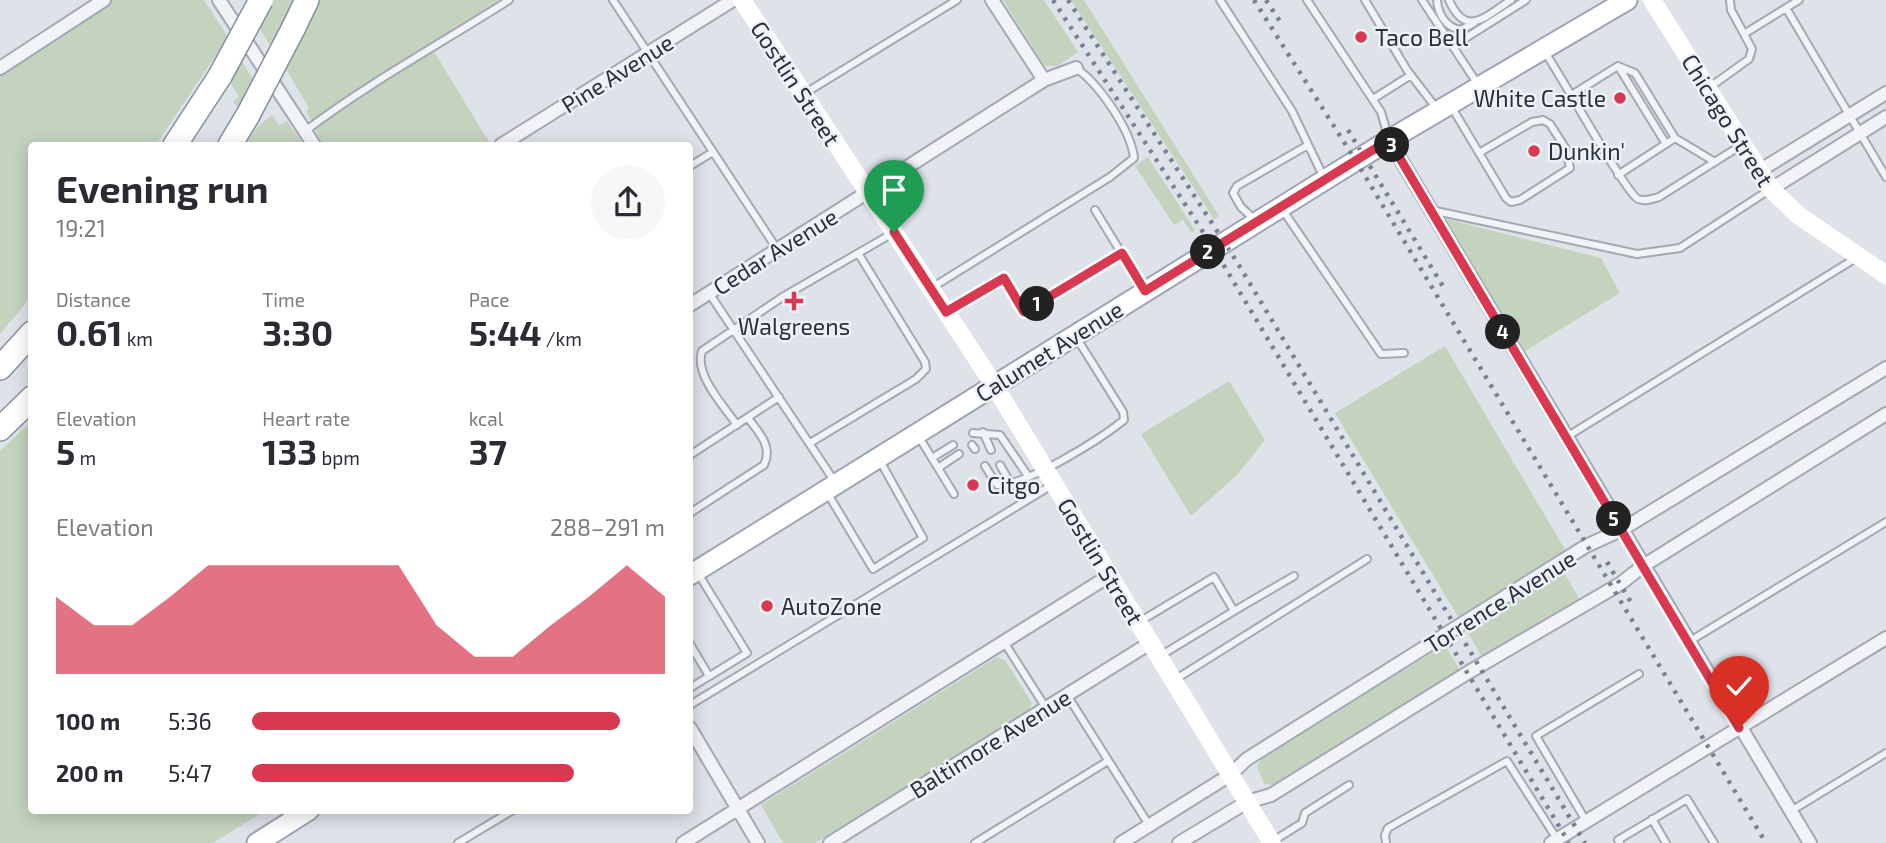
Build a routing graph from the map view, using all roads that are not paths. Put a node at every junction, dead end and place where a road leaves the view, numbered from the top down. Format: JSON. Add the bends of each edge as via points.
{"nodes":[{"id":1,"x":104,"y":0,"type":"edge"},
{"id":2,"x":219,"y":0,"type":"edge"},
{"id":3,"x":261,"y":0,"type":"edge"},
{"id":4,"x":307,"y":0,"type":"edge"},
{"id":5,"x":509,"y":0,"type":"edge"},
{"id":6,"x":613,"y":0,"type":"edge"},
{"id":7,"x":733,"y":0,"type":"edge"},
{"id":8,"x":742,"y":0,"type":"edge"},
{"id":9,"x":957,"y":0,"type":"edge"},
{"id":10,"x":992,"y":0,"type":"edge"},
{"id":11,"x":1220,"y":0,"type":"edge"},
{"id":12,"x":1307,"y":0,"type":"edge"},
{"id":13,"x":1365,"y":0,"type":"edge"},
{"id":14,"x":1422,"y":0,"type":"edge"},
{"id":15,"x":1437,"y":0,"type":"edge"},
{"id":16,"x":1449,"y":0,"type":"edge"},
{"id":17,"x":1511,"y":0,"type":"edge"},
{"id":18,"x":1526,"y":0,"type":"edge"},
{"id":19,"x":1626,"y":0,"type":"edge"},
{"id":20,"x":1652,"y":0,"type":"edge"},
{"id":21,"x":1730,"y":0,"type":"edge"},
{"id":22,"x":1799,"y":0,"type":"edge"},
{"id":23,"x":1786,"y":8,"type":"junction"},
{"id":24,"x":1476,"y":22,"type":"junction"},
{"id":25,"x":1744,"y":34,"type":"junction"},
{"id":26,"x":1452,"y":46,"type":"junction"},
{"id":27,"x":1543,"y":50,"type":"junction"},
{"id":28,"x":648,"y":53,"type":"junction"},
{"id":29,"x":1618,"y":66,"type":"junction"},
{"id":30,"x":0,"y":68,"type":"edge"},
{"id":31,"x":1076,"y":68,"type":"joint"},
{"id":32,"x":1411,"y":75,"type":"junction"},
{"id":33,"x":1044,"y":80,"type":"junction"},
{"id":34,"x":1480,"y":87,"type":"junction"},
{"id":35,"x":1709,"y":89,"type":"junction"},
{"id":36,"x":1886,"y":93,"type":"edge"},
{"id":37,"x":803,"y":94,"type":"junction"},
{"id":38,"x":1573,"y":94,"type":"junction"},
{"id":39,"x":1373,"y":99,"type":"junction"},
{"id":40,"x":1445,"y":108,"type":"junction"},
{"id":41,"x":1850,"y":115,"type":"junction"},
{"id":42,"x":1886,"y":117,"type":"edge"},
{"id":43,"x":305,"y":131,"type":"junction"},
{"id":44,"x":1860,"y":133,"type":"junction"},
{"id":45,"x":1675,"y":138,"type":"junction"},
{"id":46,"x":1389,"y":140,"type":"junction"},
{"id":47,"x":177,"y":142,"type":"edge"},
{"id":48,"x":232,"y":142,"type":"edge"},
{"id":49,"x":312,"y":142,"type":"edge"},
{"id":50,"x":506,"y":142,"type":"edge"},
{"id":51,"x":1666,"y":144,"type":"junction"},
{"id":52,"x":1742,"y":144,"type":"junction"},
{"id":53,"x":1308,"y":145,"type":"junction"},
{"id":54,"x":713,"y":152,"type":"junction"},
{"id":55,"x":1479,"y":153,"type":"junction"},
{"id":56,"x":1715,"y":162,"type":"junction"},
{"id":57,"x":693,"y":164,"type":"edge"},
{"id":58,"x":1759,"y":171,"type":"junction"},
{"id":59,"x":1618,"y":175,"type":"junction"},
{"id":60,"x":1886,"y":177,"type":"edge"},
{"id":61,"x":1325,"y":180,"type":"junction"},
{"id":62,"x":1771,"y":189,"type":"junction"},
{"id":63,"x":867,"y":192,"type":"junction"},
{"id":64,"x":1281,"y":207,"type":"junction"},
{"id":65,"x":1431,"y":210,"type":"junction"},
{"id":66,"x":1095,"y":211,"type":"dead end"},
{"id":67,"x":1257,"y":222,"type":"junction"},
{"id":68,"x":894,"y":232,"type":"junction"},
{"id":69,"x":777,"y":249,"type":"junction"},
{"id":70,"x":858,"y":253,"type":"junction"},
{"id":71,"x":1122,"y":253,"type":"junction"},
{"id":72,"x":1858,"y":256,"type":"junction"},
{"id":73,"x":1886,"y":275,"type":"edge"},
{"id":74,"x":931,"y":289,"type":"junction"},
{"id":75,"x":1145,"y":291,"type":"junction"},
{"id":76,"x":709,"y":292,"type":"junction"},
{"id":77,"x":693,"y":303,"type":"edge"},
{"id":78,"x":946,"y":312,"type":"junction"},
{"id":79,"x":733,"y":329,"type":"junction"},
{"id":80,"x":1075,"y":335,"type":"junction"},
{"id":81,"x":28,"y":336,"type":"edge"},
{"id":82,"x":1404,"y":353,"type":"dead end"},
{"id":83,"x":0,"y":368,"type":"edge"},
{"id":84,"x":1886,"y":368,"type":"edge"},
{"id":85,"x":994,"y":385,"type":"junction"},
{"id":86,"x":779,"y":397,"type":"junction"},
{"id":87,"x":28,"y":402,"type":"edge"},
{"id":88,"x":1886,"y":414,"type":"edge"},
{"id":89,"x":748,"y":418,"type":"junction"},
{"id":90,"x":737,"y":425,"type":"junction"},
{"id":91,"x":0,"y":429,"type":"edge"},
{"id":92,"x":917,"y":433,"type":"junction"},
{"id":93,"x":1566,"y":438,"type":"junction"},
{"id":94,"x":810,"y":443,"type":"junction"},
{"id":95,"x":953,"y":445,"type":"dead end"},
{"id":96,"x":991,"y":450,"type":"dead end"},
{"id":97,"x":693,"y":453,"type":"edge"},
{"id":98,"x":958,"y":454,"type":"dead end"},
{"id":99,"x":878,"y":458,"type":"junction"},
{"id":100,"x":932,"y":458,"type":"junction"},
{"id":101,"x":1000,"y":465,"type":"dead end"},
{"id":102,"x":985,"y":466,"type":"dead end"},
{"id":103,"x":1044,"y":467,"type":"junction"},
{"id":104,"x":938,"y":468,"type":"junction"},
{"id":105,"x":1028,"y":476,"type":"junction"},
{"id":106,"x":1054,"y":484,"type":"junction"},
{"id":107,"x":1012,"y":486,"type":"junction"},
{"id":108,"x":831,"y":487,"type":"junction"},
{"id":109,"x":954,"y":494,"type":"dead end"},
{"id":110,"x":693,"y":511,"type":"edge"},
{"id":111,"x":1886,"y":522,"type":"edge"},
{"id":112,"x":1621,"y":530,"type":"junction"},
{"id":113,"x":1367,"y":559,"type":"dead end"},
{"id":114,"x":1643,"y":566,"type":"junction"},
{"id":115,"x":693,"y":573,"type":"edge"},
{"id":116,"x":1109,"y":576,"type":"junction"},
{"id":117,"x":1294,"y":576,"type":"dead end"},
{"id":118,"x":1234,"y":611,"type":"junction"},
{"id":119,"x":1138,"y":623,"type":"junction"},
{"id":120,"x":1886,"y":638,"type":"edge"},
{"id":121,"x":1004,"y":642,"type":"junction"},
{"id":122,"x":1688,"y":642,"type":"junction"},
{"id":123,"x":693,"y":649,"type":"edge"},
{"id":124,"x":1155,"y":650,"type":"junction"},
{"id":125,"x":1639,"y":674,"type":"dead end"},
{"id":126,"x":709,"y":676,"type":"junction"},
{"id":127,"x":1173,"y":681,"type":"junction"},
{"id":128,"x":693,"y":686,"type":"edge"},
{"id":129,"x":1067,"y":695,"type":"junction"},
{"id":130,"x":693,"y":703,"type":"edge"},
{"id":131,"x":1046,"y":708,"type":"junction"},
{"id":132,"x":1739,"y":728,"type":"junction"},
{"id":133,"x":693,"y":733,"type":"edge"},
{"id":134,"x":1886,"y":753,"type":"edge"},
{"id":135,"x":1108,"y":761,"type":"junction"},
{"id":136,"x":1230,"y":775,"type":"junction"},
{"id":137,"x":1349,"y":785,"type":"dead end"},
{"id":138,"x":1247,"y":802,"type":"junction"},
{"id":139,"x":738,"y":809,"type":"junction"},
{"id":140,"x":1791,"y":811,"type":"junction"},
{"id":141,"x":303,"y":814,"type":"edge"},
{"id":142,"x":506,"y":814,"type":"edge"},
{"id":143,"x":1652,"y":819,"type":"junction"},
{"id":144,"x":1587,"y":821,"type":"junction"},
{"id":145,"x":1149,"y":825,"type":"junction"},
{"id":146,"x":1554,"y":841,"type":"edge"},
{"id":147,"x":1272,"y":842,"type":"edge"},
{"id":148,"x":257,"y":843,"type":"edge"},
{"id":149,"x":458,"y":843,"type":"edge"},
{"id":150,"x":683,"y":843,"type":"edge"},
{"id":151,"x":758,"y":843,"type":"edge"},
{"id":152,"x":830,"y":843,"type":"edge"},
{"id":153,"x":975,"y":843,"type":"edge"},
{"id":154,"x":1121,"y":843,"type":"edge"},
{"id":155,"x":1180,"y":843,"type":"edge"},
{"id":156,"x":1386,"y":843,"type":"edge"},
{"id":157,"x":1620,"y":843,"type":"edge"},
{"id":158,"x":1667,"y":843,"type":"edge"},
{"id":159,"x":1714,"y":843,"type":"edge"},
{"id":160,"x":1810,"y":843,"type":"edge"}],
"edges":[{"from":1,"to":30,"type":"street"},
{"from":2,"to":43,"type":"street"},
{"from":3,"to":47,"type":"highway","bridge":true},
{"from":4,"to":48,"type":"highway","bridge":true},
{"from":5,"to":43,"type":"lane","via":[[400,64]]},
{"from":6,"to":28,"type":"lane"},
{"from":7,"to":28,"type":"street","name":"Pine Avenue"},
{"from":8,"to":37,"type":"main road","name":"Gostlin Street"},
{"from":9,"to":37,"type":"lane"},
{"from":10,"to":33,"type":"street"},
{"from":11,"to":53,"type":"lane","via":[[1292,111]]},
{"from":12,"to":39,"type":"lane"},
{"from":13,"to":32,"type":"lane"},
{"from":14,"to":26,"type":"lane"},
{"from":15,"to":24,"type":"lane","via":[[1439,13],[1453,29]]},
{"from":16,"to":24,"type":"lane","via":[[1461,19]]},
{"from":17,"to":24,"type":"lane"},
{"from":18,"to":26,"type":"lane"},
{"from":19,"to":27,"type":"main road","name":"Calumet Avenue"},
{"from":20,"to":35,"type":"main road","name":"Chicago Street"},
{"from":21,"to":25,"type":"lane"},
{"from":22,"to":23,"type":"lane"},
{"from":23,"to":25,"type":"lane"},
{"from":23,"to":41,"type":"lane"},
{"from":25,"to":35,"type":"lane","via":[[1752,48],[1749,59]]},
{"from":26,"to":34,"type":"lane"},
{"from":27,"to":34,"type":"main road","name":"Calumet Avenue"},
{"from":27,"to":38,"type":"lane"},
{"from":28,"to":50,"type":"street","name":"Pine Avenue"},
{"from":28,"to":54,"type":"lane"},
{"from":29,"to":38,"type":"lane"},
{"from":29,"to":45,"type":"lane","via":[[1635,73]]},
{"from":29,"to":51,"type":"lane"},
{"from":31,"to":33,"type":"street","name":"Cedar Avenue"},
{"from":31,"to":74,"type":"lane","via":[[1091,78],[1132,142],[1134,158]]},
{"from":32,"to":39,"type":"lane"},
{"from":32,"to":40,"type":"lane"},
{"from":33,"to":63,"type":"street","name":"Cedar Avenue"},
{"from":34,"to":40,"type":"main road","name":"Calumet Avenue"},
{"from":35,"to":52,"type":"main road","name":"Chicago Street"},
{"from":36,"to":41,"type":"street"},
{"from":37,"to":63,"type":"main road","name":"Gostlin Street"},
{"from":38,"to":59,"type":"lane"},
{"from":39,"to":46,"type":"lane"},
{"from":40,"to":46,"type":"main road","name":"Calumet Avenue"},
{"from":40,"to":55,"type":"lane"},
{"from":41,"to":44,"type":"lane"},
{"from":41,"to":58,"type":"street"},
{"from":42,"to":44,"type":"street"},
{"from":43,"to":49,"type":"street"},
{"from":44,"to":60,"type":"lane"},
{"from":44,"to":62,"type":"street"},
{"from":45,"to":51,"type":"lane"},
{"from":45,"to":56,"type":"lane"},
{"from":46,"to":61,"type":"main road","name":"Calumet Avenue"},
{"from":46,"to":65,"type":"street"},
{"from":51,"to":59,"type":"lane"},
{"from":52,"to":56,"type":"lane"},
{"from":52,"to":58,"type":"main road","name":"Chicago Street"},
{"from":53,"to":61,"type":"lane"},
{"from":53,"to":67,"type":"lane","via":[[1237,186],[1233,193]]},
{"from":54,"to":57,"type":"lane"},
{"from":54,"to":69,"type":"lane"},
{"from":55,"to":55,"type":"lane","via":[[1511,202],[1570,168],[1566,149],[1543,120]]},
{"from":56,"to":59,"type":"lane","via":[[1647,201],[1631,194]]},
{"from":58,"to":62,"type":"main road","name":"Chicago Street"},
{"from":61,"to":64,"type":"main road","name":"Calumet Avenue"},
{"from":62,"to":65,"type":"lane","via":[[1679,248],[1637,254]]},
{"from":62,"to":72,"type":"main road","name":"Chicago Street","via":[[1798,215]]},
{"from":63,"to":68,"type":"main road","name":"Gostlin Street"},
{"from":63,"to":69,"type":"street","name":"Cedar Avenue"},
{"from":64,"to":67,"type":"main road","name":"Calumet Avenue"},
{"from":64,"to":82,"type":"lane","via":[[1381,354]]},
{"from":65,"to":93,"type":"street"},
{"from":66,"to":71,"type":"lane"},
{"from":67,"to":75,"type":"main road","name":"Calumet Avenue"},
{"from":68,"to":70,"type":"lane"},
{"from":68,"to":74,"type":"main road","name":"Gostlin Street"},
{"from":69,"to":76,"type":"street","name":"Cedar Avenue"},
{"from":70,"to":79,"type":"lane"},
{"from":70,"to":94,"type":"lane","via":[[926,369]]},
{"from":71,"to":75,"type":"lane"},
{"from":71,"to":78,"type":"lane","via":[[1024,312],[1004,278]]},
{"from":72,"to":73,"type":"main road","name":"Chicago Street"},
{"from":72,"to":93,"type":"lane"},
{"from":74,"to":78,"type":"main road","name":"Gostlin Street"},
{"from":75,"to":80,"type":"main road","name":"Calumet Avenue"},
{"from":76,"to":77,"type":"street","name":"Cedar Avenue"},
{"from":76,"to":79,"type":"lane"},
{"from":78,"to":85,"type":"main road","name":"Gostlin Street"},
{"from":79,"to":86,"type":"lane"},
{"from":79,"to":90,"type":"lane","via":[[702,351],[699,360]]},
{"from":80,"to":85,"type":"main road","name":"Calumet Avenue"},
{"from":80,"to":103,"type":"lane","via":[[1125,416],[1062,461]]},
{"from":81,"to":83,"type":"highway"},
{"from":84,"to":112,"type":"street","name":"Torrence Avenue"},
{"from":85,"to":92,"type":"main road","name":"Calumet Avenue"},
{"from":85,"to":103,"type":"main road","name":"Gostlin Street"},
{"from":86,"to":89,"type":"lane"},
{"from":86,"to":94,"type":"lane"},
{"from":87,"to":91,"type":"highway"},
{"from":88,"to":114,"type":"street","name":"Torrence Avenue"},
{"from":89,"to":90,"type":"lane"},
{"from":89,"to":110,"type":"lane","via":[[767,446],[764,465]]},
{"from":90,"to":97,"type":"lane"},
{"from":92,"to":99,"type":"main road","name":"Calumet Avenue"},
{"from":92,"to":100,"type":"lane"},
{"from":93,"to":112,"type":"street"},
{"from":94,"to":108,"type":"lane"},
{"from":95,"to":100,"type":"lane"},
{"from":96,"to":105,"type":"lane","via":[[977,439],[1000,435]]},
{"from":98,"to":104,"type":"lane"},
{"from":99,"to":108,"type":"main road","name":"Calumet Avenue"},
{"from":99,"to":108,"type":"lane","via":[[923,538],[873,569]]},
{"from":100,"to":104,"type":"lane"},
{"from":101,"to":107,"type":"lane"},
{"from":102,"to":107,"type":"lane","via":[[997,485]]},
{"from":103,"to":105,"type":"lane"},
{"from":103,"to":106,"type":"main road","name":"Gostlin Street"},
{"from":104,"to":109,"type":"lane"},
{"from":105,"to":107,"type":"lane"},
{"from":106,"to":116,"type":"main road","name":"Gostlin Street"},
{"from":106,"to":130,"type":"lane"},
{"from":108,"to":115,"type":"main road","name":"Calumet Avenue"},
{"from":111,"to":122,"type":"lane"},
{"from":112,"to":114,"type":"street"},
{"from":112,"to":136,"type":"street","name":"Torrence Avenue","via":[[1586,546],[1247,759]]},
{"from":113,"to":127,"type":"lane"},
{"from":114,"to":122,"type":"street"},
{"from":114,"to":138,"type":"street","name":"Torrence Avenue","via":[[1271,795]]},
{"from":115,"to":126,"type":"lane","via":[[747,653]]},
{"from":116,"to":119,"type":"main road","name":"Gostlin Street"},
{"from":116,"to":121,"type":"street"},
{"from":117,"to":118,"type":"lane"},
{"from":118,"to":119,"type":"lane","via":[[1213,577]]},
{"from":118,"to":124,"type":"lane"},
{"from":119,"to":124,"type":"main road","name":"Gostlin Street"},
{"from":120,"to":132,"type":"street"},
{"from":121,"to":131,"type":"lane"},
{"from":121,"to":139,"type":"street"},
{"from":122,"to":132,"type":"street"},
{"from":123,"to":126,"type":"lane"},
{"from":124,"to":127,"type":"main road","name":"Gostlin Street"},
{"from":124,"to":129,"type":"street","name":"Baltimore Avenue"},
{"from":125,"to":144,"type":"lane","via":[[1536,736]]},
{"from":126,"to":128,"type":"lane"},
{"from":127,"to":136,"type":"main road","name":"Gostlin Street"},
{"from":129,"to":131,"type":"street","name":"Baltimore Avenue"},
{"from":129,"to":135,"type":"lane"},
{"from":131,"to":152,"type":"street","name":"Baltimore Avenue"},
{"from":132,"to":140,"type":"street"},
{"from":132,"to":144,"type":"street"},
{"from":133,"to":139,"type":"street"},
{"from":134,"to":140,"type":"lane"},
{"from":135,"to":145,"type":"lane"},
{"from":135,"to":153,"type":"lane"},
{"from":136,"to":138,"type":"main road","name":"Gostlin Street"},
{"from":136,"to":145,"type":"street","name":"Torrence Avenue"},
{"from":137,"to":147,"type":"lane","via":[[1305,813],[1302,823]]},
{"from":138,"to":147,"type":"main road","name":"Gostlin Street"},
{"from":138,"to":155,"type":"street","name":"Torrence Avenue"},
{"from":139,"to":150,"type":"street"},
{"from":139,"to":151,"type":"street"},
{"from":140,"to":160,"type":"street"},
{"from":141,"to":148,"type":"main road"},
{"from":142,"to":149,"type":"lane"},
{"from":143,"to":157,"type":"lane","via":[[1618,840]]},
{"from":143,"to":158,"type":"lane"},
{"from":143,"to":159,"type":"lane","via":[[1687,799]]},
{"from":144,"to":146,"type":"street"},
{"from":145,"to":154,"type":"street","name":"Torrence Avenue"},
{"from":146,"to":156,"type":"lane","via":[[1507,761],[1388,828]]}]}
